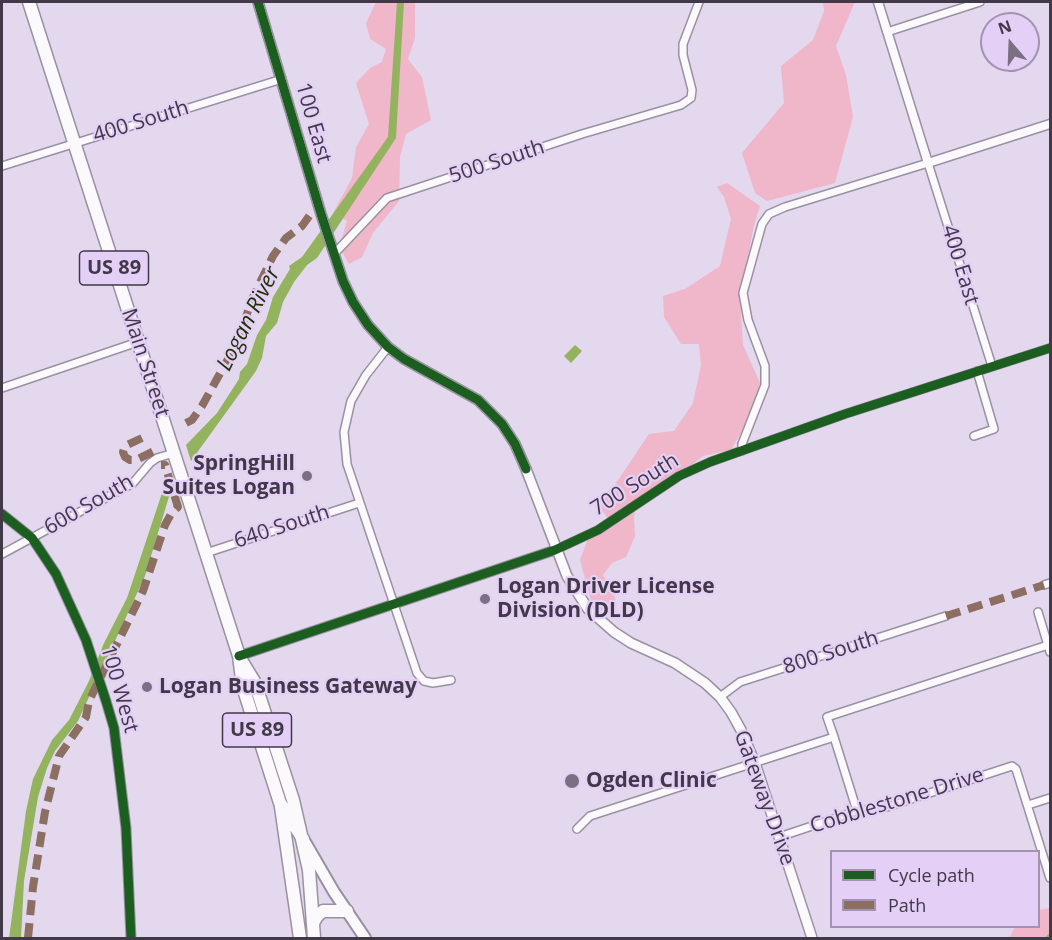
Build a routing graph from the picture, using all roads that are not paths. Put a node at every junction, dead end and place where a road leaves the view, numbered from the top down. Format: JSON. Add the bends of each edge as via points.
{"nodes":[{"id":1,"x":29,"y":2,"type":"edge"},
{"id":2,"x":258,"y":2,"type":"edge"},
{"id":3,"x":699,"y":2,"type":"edge"},
{"id":4,"x":878,"y":2,"type":"edge"},
{"id":5,"x":980,"y":2,"type":"edge"},
{"id":6,"x":887,"y":32,"type":"junction"},
{"id":7,"x":282,"y":79,"type":"junction"},
{"id":8,"x":1050,"y":124,"type":"edge"},
{"id":9,"x":74,"y":143,"type":"junction"},
{"id":10,"x":928,"y":164,"type":"junction"},
{"id":11,"x":2,"y":166,"type":"edge"},
{"id":12,"x":334,"y":254,"type":"junction"},
{"id":13,"x":138,"y":342,"type":"junction"},
{"id":14,"x":388,"y":347,"type":"junction"},
{"id":15,"x":1050,"y":348,"type":"edge"},
{"id":16,"x":992,"y":366,"type":"junction"},
{"id":17,"x":977,"y":371,"type":"junction"},
{"id":18,"x":2,"y":388,"type":"edge"},
{"id":19,"x":974,"y":436,"type":"dead end"},
{"id":20,"x":742,"y":451,"type":"junction"},
{"id":21,"x":174,"y":453,"type":"junction"},
{"id":22,"x":359,"y":502,"type":"junction"},
{"id":23,"x":2,"y":514,"type":"edge"},
{"id":24,"x":32,"y":538,"type":"junction"},
{"id":25,"x":555,"y":550,"type":"junction"},
{"id":26,"x":206,"y":553,"type":"junction"},
{"id":27,"x":2,"y":554,"type":"edge"},
{"id":28,"x":394,"y":604,"type":"junction"},
{"id":29,"x":1038,"y":612,"type":"dead end"},
{"id":30,"x":946,"y":616,"type":"dead end"},
{"id":31,"x":1049,"y":648,"type":"edge"},
{"id":32,"x":239,"y":656,"type":"junction"},
{"id":33,"x":451,"y":680,"type":"dead end"},
{"id":34,"x":720,"y":697,"type":"junction"},
{"id":35,"x":834,"y":737,"type":"junction"},
{"id":36,"x":755,"y":763,"type":"junction"},
{"id":37,"x":1050,"y":798,"type":"edge"},
{"id":38,"x":280,"y":803,"type":"junction"},
{"id":39,"x":1028,"y":806,"type":"junction"},
{"id":40,"x":857,"y":811,"type":"junction"},
{"id":41,"x":577,"y":829,"type":"dead end"},
{"id":42,"x":779,"y":837,"type":"junction"},
{"id":43,"x":303,"y":839,"type":"junction"},
{"id":44,"x":1050,"y":878,"type":"edge"},
{"id":45,"x":347,"y":911,"type":"junction"},
{"id":46,"x":313,"y":923,"type":"junction"},
{"id":47,"x":131,"y":939,"type":"edge"},
{"id":48,"x":300,"y":939,"type":"edge"},
{"id":49,"x":314,"y":939,"type":"edge"},
{"id":50,"x":365,"y":939,"type":"edge"},
{"id":51,"x":812,"y":939,"type":"edge"}],
"edges":[{"from":1,"to":9,"type":"highway","name":"Main Street","number":"US 89"},
{"from":2,"to":7,"type":"main road","name":"100 East"},
{"from":3,"to":12,"type":"street","name":"500 South","via":[[682,55],[693,90],[691,98],[681,105],[387,198]]},
{"from":4,"to":6,"type":"street"},
{"from":5,"to":6,"type":"street"},
{"from":6,"to":10,"type":"street"},
{"from":7,"to":9,"type":"street","name":"400 South"},
{"from":7,"to":12,"type":"main road","name":"100 East"},
{"from":8,"to":10,"type":"street"},
{"from":9,"to":11,"type":"street","name":"400 South"},
{"from":9,"to":13,"type":"highway","name":"Main Street","number":"US 89"},
{"from":10,"to":16,"type":"street","name":"400 East"},
{"from":10,"to":20,"type":"street","via":[[785,207],[769,214],[762,224],[743,293],[748,320],[765,366],[765,385]]},
{"from":12,"to":14,"type":"main road","name":"Gateway Drive","via":[[353,302]]},
{"from":13,"to":18,"type":"street"},
{"from":13,"to":21,"type":"highway","name":"Main Street","number":"US 89"},
{"from":14,"to":22,"type":"street","via":[[356,391],[344,432],[347,464]]},
{"from":14,"to":25,"type":"main road","name":"Gateway Drive","via":[[478,400],[502,424],[526,469]]},
{"from":15,"to":16,"type":"street","name":"700 South"},
{"from":16,"to":17,"type":"street","name":"700 South"},
{"from":17,"to":19,"type":"street","via":[[994,429]]},
{"from":17,"to":20,"type":"street","name":"700 South"},
{"from":20,"to":25,"type":"street","name":"700 South","via":[[679,476],[598,530]]},
{"from":21,"to":24,"type":"street","name":"600 South","via":[[150,463],[133,483]]},
{"from":21,"to":26,"type":"highway","name":"Main Street","number":"US 89"},
{"from":22,"to":26,"type":"street","name":"640 South"},
{"from":22,"to":28,"type":"street"},
{"from":23,"to":24,"type":"street","name":"100 West"},
{"from":24,"to":27,"type":"street","name":"600 South"},
{"from":24,"to":47,"type":"street","name":"100 West","via":[[62,584],[86,640],[114,728],[126,828]]},
{"from":25,"to":28,"type":"street","name":"700 South"},
{"from":25,"to":34,"type":"main road","name":"Gateway Drive","via":[[573,587],[597,618],[631,642],[689,672]]},
{"from":26,"to":32,"type":"highway","name":"Main Street","number":"US 89"},
{"from":28,"to":32,"type":"street","name":"700 South"},
{"from":28,"to":33,"type":"street","via":[[417,673],[424,681],[433,683]]},
{"from":29,"to":31,"type":"street"},
{"from":30,"to":34,"type":"street","name":"800 South","via":[[740,682]]},
{"from":31,"to":35,"type":"street","via":[[827,717]]},
{"from":32,"to":38,"type":"highway","name":"Main Street","number":"US 89","via":[[243,687]]},
{"from":32,"to":43,"type":"highway","name":"Main Street","number":"US 89","via":[[255,683]]},
{"from":34,"to":36,"type":"main road","name":"Gateway Drive","via":[[741,730]]},
{"from":35,"to":36,"type":"street"},
{"from":35,"to":40,"type":"street"},
{"from":36,"to":41,"type":"street","via":[[590,816]]},
{"from":36,"to":42,"type":"main road","name":"Gateway Drive"},
{"from":37,"to":39,"type":"street"},
{"from":38,"to":43,"type":"highway","name":"Main Street","number":"US 89"},
{"from":38,"to":48,"type":"highway","number":"US 89"},
{"from":39,"to":40,"type":"street","name":"Cobblestone Drive","via":[[1014,767],[888,807]]},
{"from":39,"to":44,"type":"street"},
{"from":40,"to":42,"type":"street","name":"Cobblestone Drive"},
{"from":42,"to":51,"type":"main road","name":"Gateway Drive"},
{"from":43,"to":45,"type":"main road","name":"Main Street"},
{"from":43,"to":46,"type":"highway","number":"US 89"},
{"from":45,"to":46,"type":"highway","via":[[323,911]]},
{"from":45,"to":50,"type":"main road","name":"Main Street"},
{"from":46,"to":49,"type":"highway","number":"US 89"}]}
